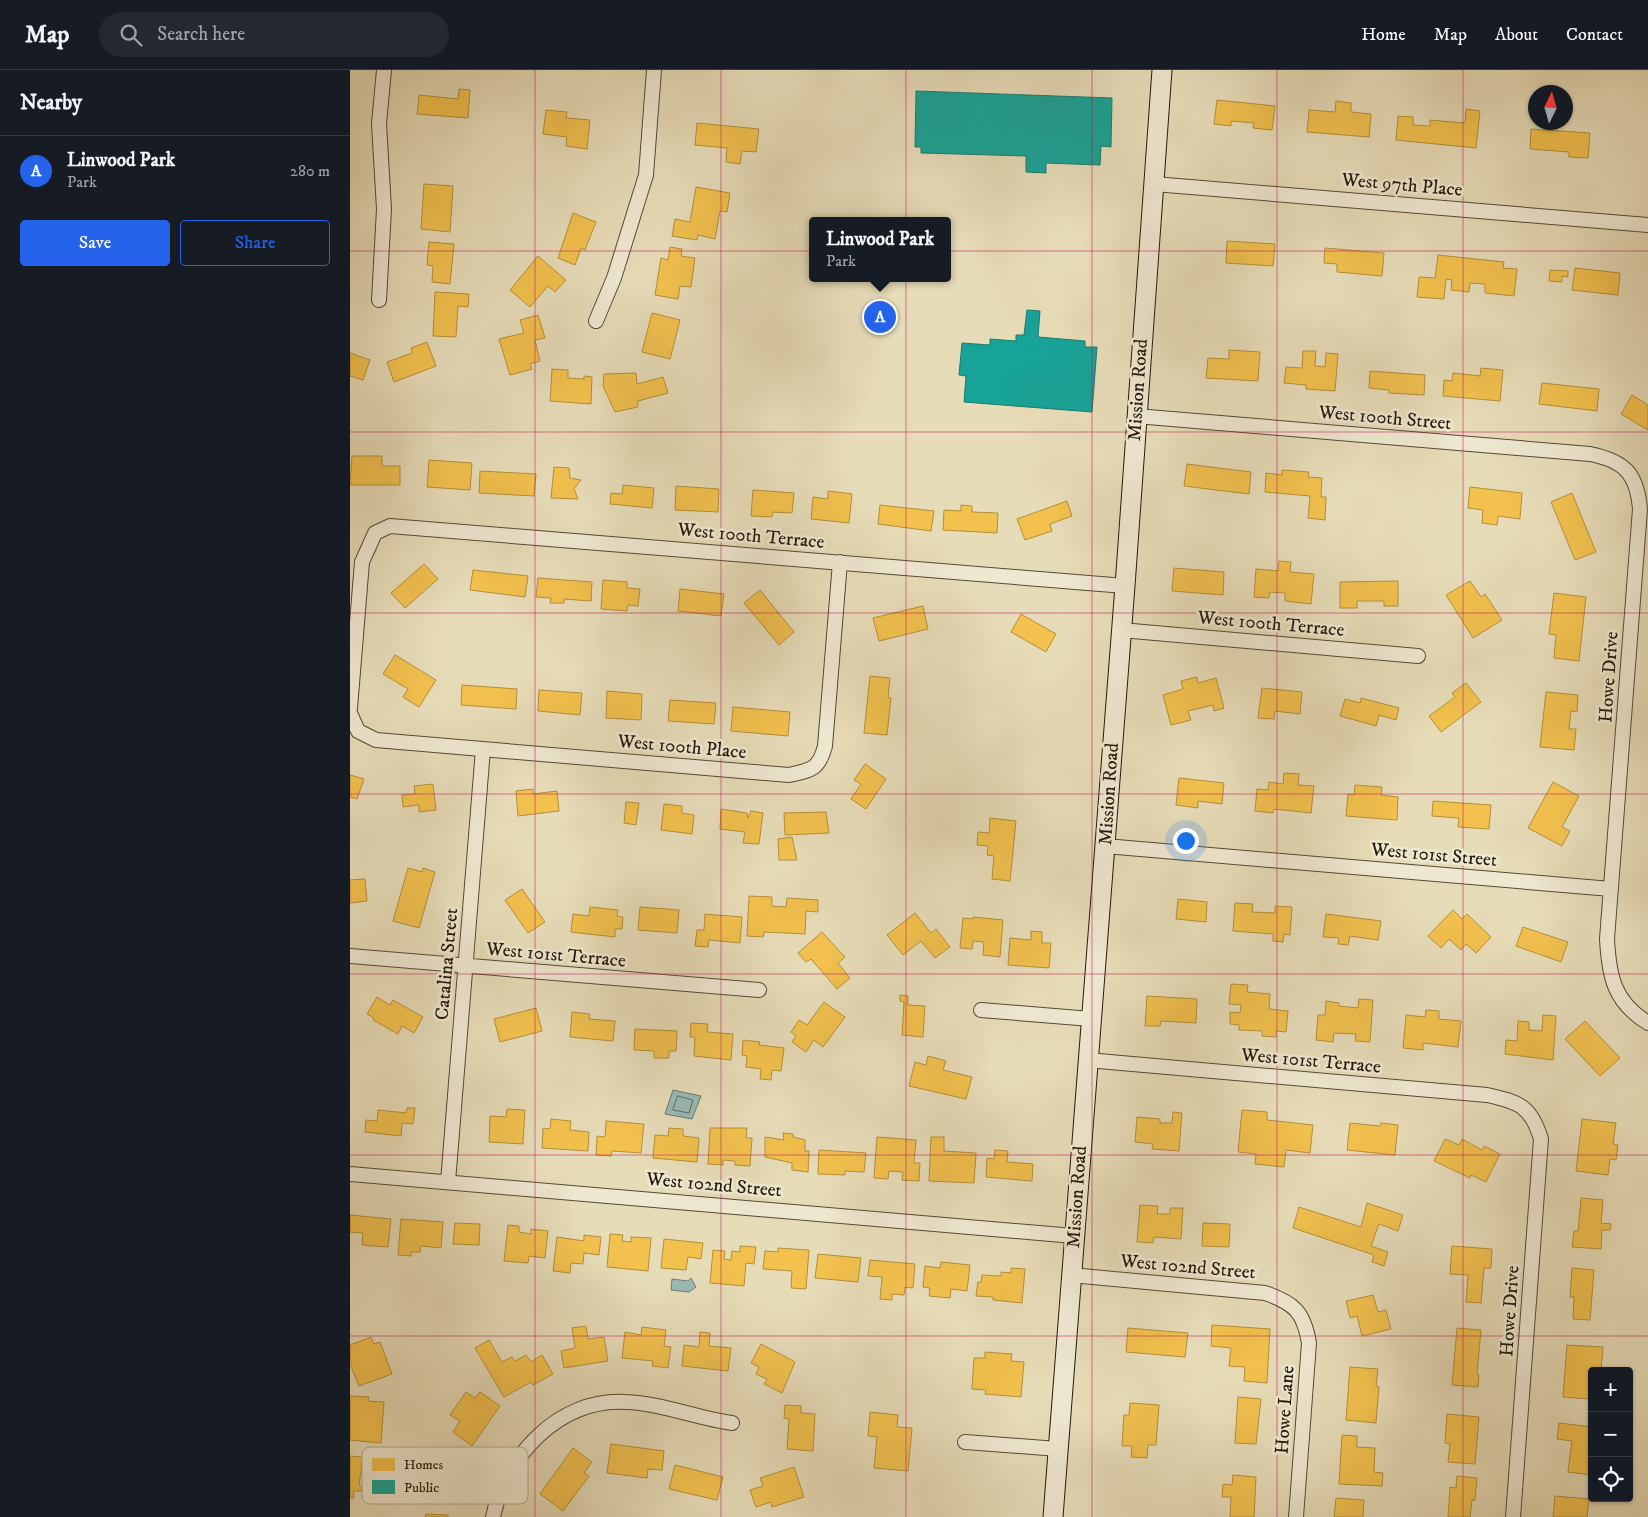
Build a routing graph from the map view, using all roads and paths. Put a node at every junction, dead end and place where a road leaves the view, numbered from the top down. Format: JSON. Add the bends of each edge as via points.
{"nodes":[{"id":1,"x":384,"y":70,"type":"edge"},
{"id":2,"x":654,"y":70,"type":"edge"},
{"id":3,"x":1162,"y":70,"type":"edge"},
{"id":4,"x":1154,"y":184,"type":"junction"},
{"id":5,"x":1648,"y":225,"type":"edge"},
{"id":6,"x":379,"y":300,"type":"dead end"},
{"id":7,"x":596,"y":321,"type":"dead end"},
{"id":8,"x":1136,"y":416,"type":"junction"},
{"id":9,"x":1627,"y":470,"type":"joint"},
{"id":10,"x":840,"y":562,"type":"junction"},
{"id":11,"x":1125,"y":586,"type":"junction"},
{"id":12,"x":1121,"y":630,"type":"junction"},
{"id":13,"x":1418,"y":656,"type":"dead end"},
{"id":14,"x":350,"y":708,"type":"edge"},
{"id":15,"x":350,"y":713,"type":"edge"},
{"id":16,"x":483,"y":749,"type":"junction"},
{"id":17,"x":1105,"y":846,"type":"junction"},
{"id":18,"x":1611,"y":889,"type":"junction"},
{"id":19,"x":350,"y":956,"type":"edge"},
{"id":20,"x":466,"y":966,"type":"junction"},
{"id":21,"x":759,"y":990,"type":"dead end"},
{"id":22,"x":981,"y":1010,"type":"dead end"},
{"id":23,"x":1091,"y":1019,"type":"junction"},
{"id":24,"x":1648,"y":1023,"type":"edge"},
{"id":25,"x":1088,"y":1060,"type":"junction"},
{"id":26,"x":1528,"y":1112,"type":"joint"},
{"id":27,"x":350,"y":1174,"type":"edge"},
{"id":28,"x":448,"y":1182,"type":"junction"},
{"id":29,"x":1074,"y":1236,"type":"junction"},
{"id":30,"x":1072,"y":1275,"type":"junction"},
{"id":31,"x":1296,"y":1309,"type":"joint"},
{"id":32,"x":732,"y":1423,"type":"dead end"},
{"id":33,"x":965,"y":1442,"type":"dead end"},
{"id":34,"x":527,"y":1447,"type":"edge"},
{"id":35,"x":1058,"y":1449,"type":"junction"},
{"id":36,"x":495,"y":1504,"type":"edge"},
{"id":37,"x":493,"y":1517,"type":"edge"},
{"id":38,"x":1053,"y":1517,"type":"edge"},
{"id":39,"x":1296,"y":1517,"type":"edge"},
{"id":40,"x":1513,"y":1517,"type":"edge"}],
"edges":[{"from":1,"to":6,"type":"street","via":[[379,124],[384,209]]},
{"from":2,"to":7,"type":"street","via":[[646,175],[614,278]]},
{"from":3,"to":4,"type":"main road","name":"Mission Road"},
{"from":4,"to":5,"type":"street","name":"West 97th Place"},
{"from":4,"to":8,"type":"main road","name":"Mission Road"},
{"from":8,"to":9,"type":"street","name":"West 100th Street","via":[[1590,454],[1609,458]]},
{"from":8,"to":11,"type":"main road","name":"Mission Road"},
{"from":9,"to":18,"type":"street","name":"Howe Drive","via":[[1638,488],[1640,509]]},
{"from":10,"to":11,"type":"street","name":"West 100th Terrace"},
{"from":10,"to":14,"type":"street","name":"West 100th Terrace","via":[[390,526],[375,533],[362,562]]},
{"from":10,"to":16,"type":"street","name":"West 100th Place","via":[[826,746],[821,760],[812,770],[789,775]]},
{"from":11,"to":12,"type":"main road","name":"Mission Road"},
{"from":12,"to":13,"type":"street","name":"West 100th Terrace"},
{"from":12,"to":17,"type":"main road","name":"Mission Road"},
{"from":15,"to":16,"type":"street","name":"West 100th Place","via":[[358,731],[376,740]]},
{"from":16,"to":20,"type":"street","name":"Catalina Street"},
{"from":17,"to":18,"type":"street","name":"West 101st Street"},
{"from":17,"to":23,"type":"main road","name":"Mission Road"},
{"from":18,"to":24,"type":"street","via":[[1607,939],[1612,981],[1626,1006]]},
{"from":19,"to":20,"type":"street","name":"West 101st Terrace"},
{"from":20,"to":21,"type":"street","name":"West 101st Terrace"},
{"from":20,"to":28,"type":"street","name":"Catalina Street"},
{"from":22,"to":23,"type":"street"},
{"from":23,"to":25,"type":"main road","name":"Mission Road"},
{"from":25,"to":26,"type":"street","name":"West 101st Terrace","via":[[1487,1096],[1514,1101]]},
{"from":25,"to":29,"type":"main road","name":"Mission Road"},
{"from":26,"to":40,"type":"street","name":"Howe Drive","via":[[1541,1139]]},
{"from":27,"to":28,"type":"street","name":"West 102nd Street"},
{"from":28,"to":29,"type":"street","name":"West 102nd Street"},
{"from":29,"to":30,"type":"main road","name":"Mission Road"},
{"from":30,"to":31,"type":"street","name":"West 102nd Street","via":[[1265,1293],[1285,1300]]},
{"from":30,"to":35,"type":"main road","name":"Mission Road"},
{"from":31,"to":39,"type":"street","name":"Howe Lane","via":[[1306,1325],[1309,1344]]},
{"from":32,"to":34,"type":"street","via":[[647,1404],[610,1402],[583,1408],[561,1418]]},
{"from":33,"to":35,"type":"street"},
{"from":35,"to":38,"type":"main road","name":"Mission Road"},
{"from":36,"to":37,"type":"street"}]}
